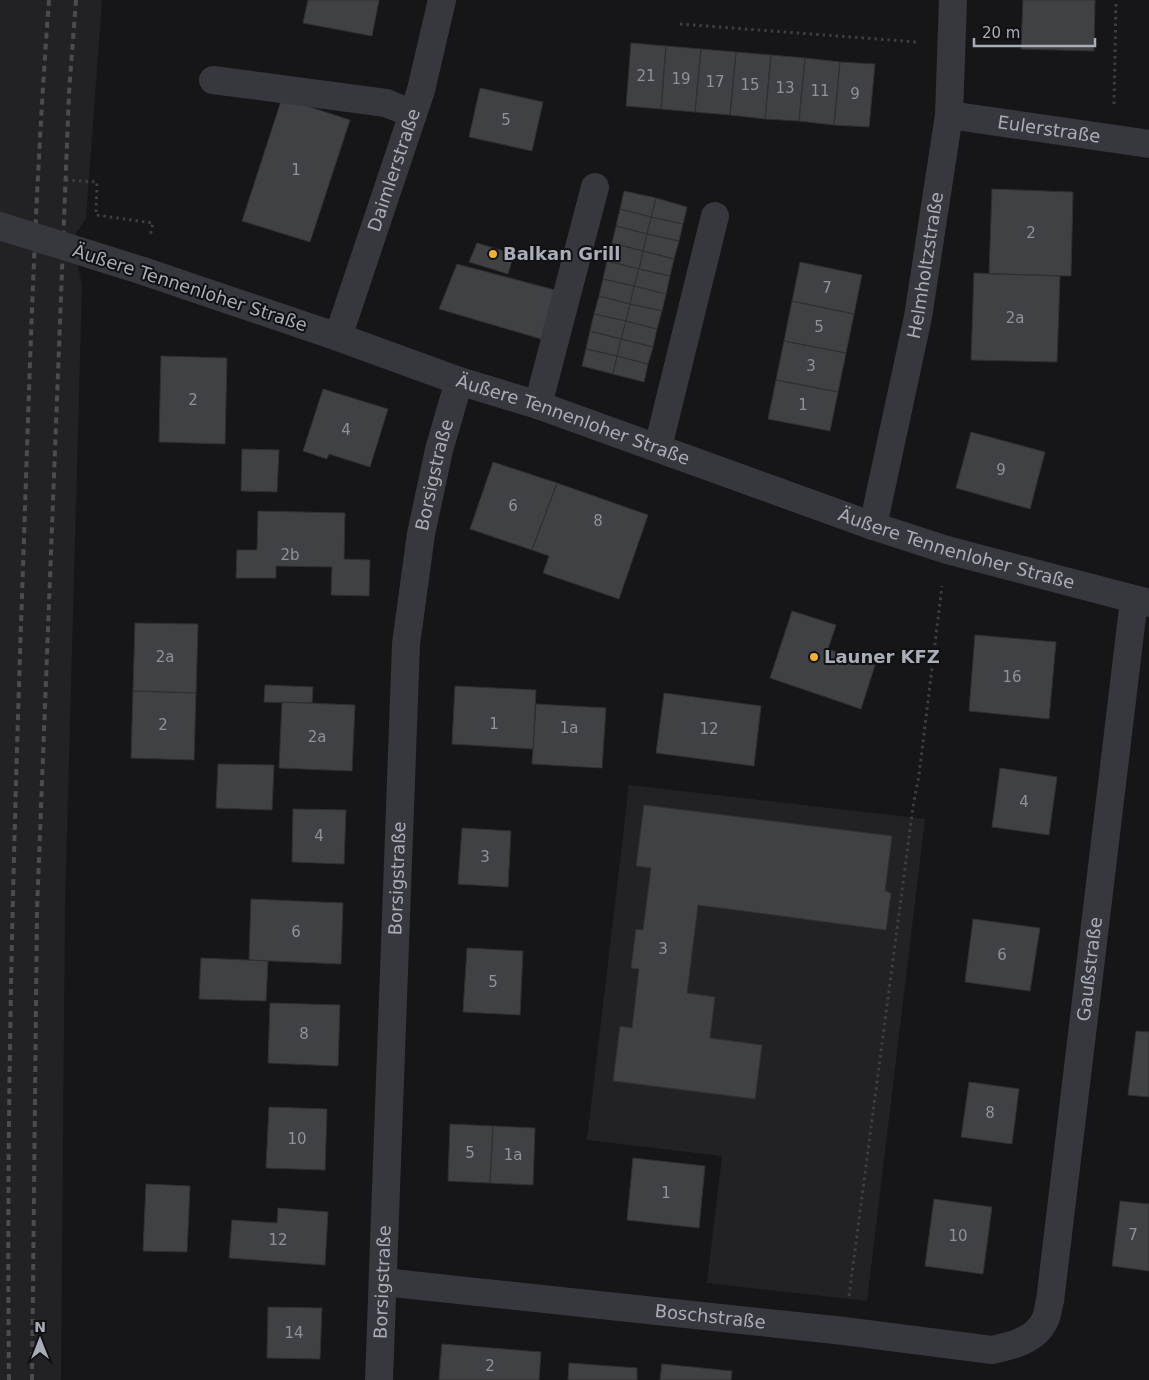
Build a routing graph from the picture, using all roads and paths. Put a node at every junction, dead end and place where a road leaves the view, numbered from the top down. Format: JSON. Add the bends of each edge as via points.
{"nodes":[{"id":1,"x":442,"y":0,"type":"edge"},
{"id":2,"x":953,"y":0,"type":"edge"},
{"id":3,"x":1116,"y":0,"type":"edge"},
{"id":4,"x":680,"y":24,"type":"dead end"},
{"id":5,"x":952,"y":45,"type":"junction"},
{"id":6,"x":213,"y":80,"type":"dead end"},
{"id":7,"x":414,"y":114,"type":"junction"},
{"id":8,"x":949,"y":114,"type":"junction"},
{"id":9,"x":1113,"y":139,"type":"junction"},
{"id":10,"x":1149,"y":144,"type":"edge"},
{"id":11,"x":66,"y":180,"type":"dead end"},
{"id":12,"x":595,"y":187,"type":"dead end"},
{"id":13,"x":715,"y":216,"type":"dead end"},
{"id":14,"x":153,"y":223,"type":"dead end"},
{"id":15,"x":0,"y":226,"type":"edge"},
{"id":16,"x":338,"y":337,"type":"junction"},
{"id":17,"x":459,"y":381,"type":"junction"},
{"id":18,"x":538,"y":405,"type":"junction"},
{"id":19,"x":658,"y":447,"type":"junction"},
{"id":20,"x":873,"y":526,"type":"junction"},
{"id":21,"x":947,"y":550,"type":"junction"},
{"id":22,"x":1141,"y":602,"type":"edge"},
{"id":23,"x":383,"y":1282,"type":"junction"},
{"id":24,"x":844,"y":1331,"type":"junction"},
{"id":25,"x":1033,"y":1334,"type":"joint"},
{"id":26,"x":379,"y":1380,"type":"edge"}],
"edges":[{"from":1,"to":7,"type":"street","name":"Daimlerstraße"},
{"from":2,"to":5,"type":"street","name":"Helmholtzstraße"},
{"from":3,"to":9,"type":"path"},
{"from":4,"to":5,"type":"path"},
{"from":5,"to":8,"type":"street","name":"Helmholtzstraße"},
{"from":6,"to":7,"type":"street","via":[[386,103]]},
{"from":7,"to":16,"type":"street","name":"Daimlerstraße"},
{"from":8,"to":9,"type":"street","name":"Eulerstraße"},
{"from":8,"to":20,"type":"street","name":"Helmholtzstraße","via":[[918,317]]},
{"from":9,"to":10,"type":"street","name":"Eulerstraße"},
{"from":11,"to":14,"type":"path","via":[[97,182],[96,215]]},
{"from":12,"to":18,"type":"street"},
{"from":13,"to":19,"type":"street"},
{"from":15,"to":16,"type":"street","name":"Äußere Tennenloher Straße","bridge":true},
{"from":16,"to":17,"type":"street","name":"Äußere Tennenloher Straße"},
{"from":17,"to":18,"type":"street","name":"Äußere Tennenloher Straße"},
{"from":17,"to":23,"type":"street","name":"Borsigstraße","via":[[439,450],[421,534],[406,644]]},
{"from":18,"to":19,"type":"street","name":"Äußere Tennenloher Straße"},
{"from":19,"to":20,"type":"street","name":"Äußere Tennenloher Straße"},
{"from":20,"to":21,"type":"street","name":"Äußere Tennenloher Straße"},
{"from":21,"to":22,"type":"street","name":"Äußere Tennenloher Straße"},
{"from":21,"to":24,"type":"path"},
{"from":22,"to":25,"type":"street","name":"Gaußstraße","via":[[1050,1301],[1045,1320]]},
{"from":23,"to":24,"type":"street","name":"Boschstraße"},
{"from":23,"to":26,"type":"street","name":"Borsigstraße"},
{"from":24,"to":25,"type":"street","name":"Boschstraße","via":[[992,1350],[1014,1346]]}]}
